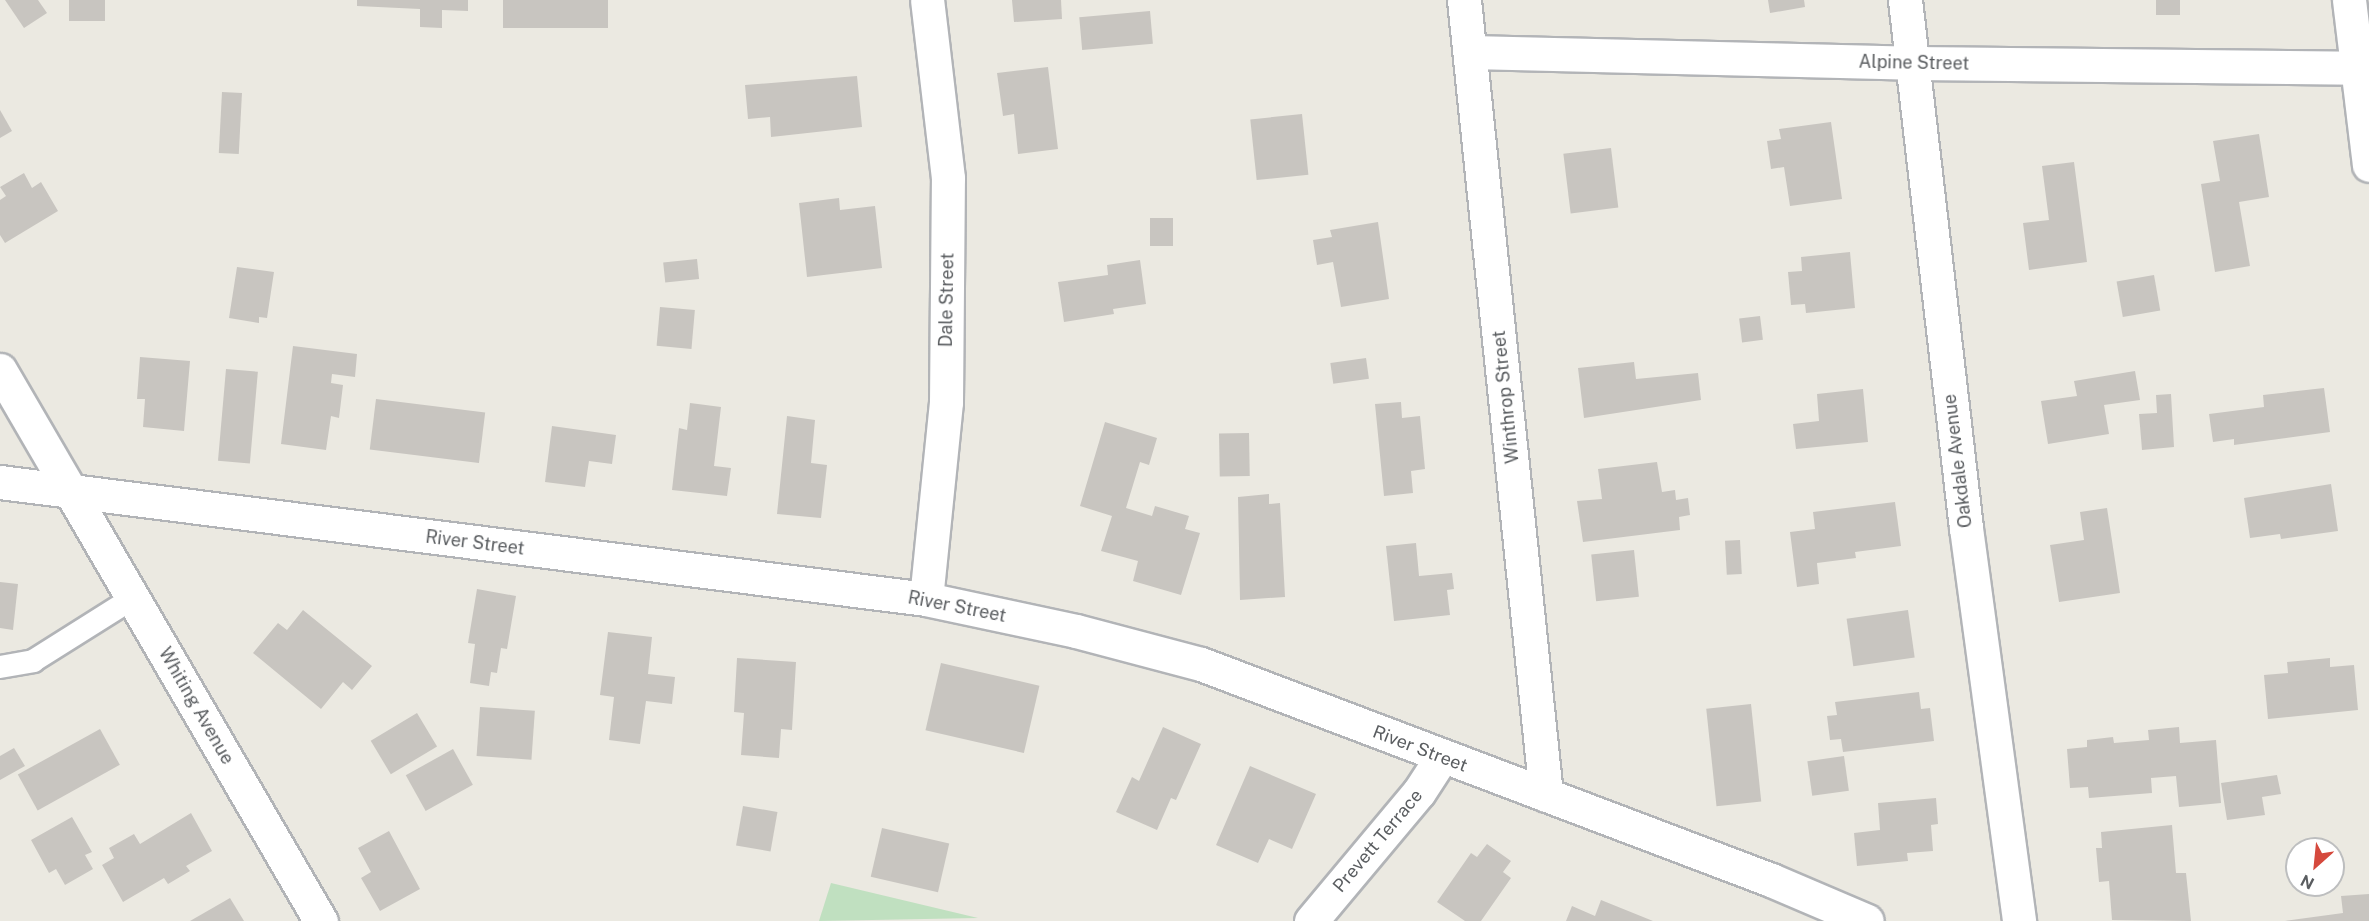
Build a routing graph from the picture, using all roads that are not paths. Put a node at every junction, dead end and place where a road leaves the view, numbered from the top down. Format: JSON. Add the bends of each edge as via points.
{"nodes":[{"id":1,"x":927,"y":0,"type":"edge"},
{"id":2,"x":1464,"y":0,"type":"edge"},
{"id":3,"x":1905,"y":0,"type":"edge"},
{"id":4,"x":2349,"y":0,"type":"edge"},
{"id":5,"x":1471,"y":52,"type":"junction"},
{"id":6,"x":1912,"y":63,"type":"junction"},
{"id":7,"x":2363,"y":63,"type":"edge"},
{"id":8,"x":2369,"y":165,"type":"edge"},
{"id":9,"x":0,"y":370,"type":"edge"},
{"id":10,"x":0,"y":483,"type":"edge"},
{"id":11,"x":71,"y":492,"type":"junction"},
{"id":12,"x":133,"y":598,"type":"junction"},
{"id":13,"x":926,"y":599,"type":"junction"},
{"id":14,"x":0,"y":667,"type":"edge"},
{"id":15,"x":1441,"y":758,"type":"junction"},
{"id":16,"x":1546,"y":795,"type":"junction"},
{"id":17,"x":321,"y":921,"type":"edge"},
{"id":18,"x":1311,"y":921,"type":"edge"},
{"id":19,"x":1867,"y":921,"type":"edge"},
{"id":20,"x":2019,"y":921,"type":"edge"}],
"edges":[{"from":1,"to":13,"type":"street","name":"Dale Street","via":[[948,178],[946,402]]},
{"from":2,"to":5,"type":"street","name":"Winthrop Street"},
{"from":3,"to":6,"type":"street","name":"Oakdale Avenue"},
{"from":4,"to":7,"type":"street"},
{"from":5,"to":6,"type":"street","name":"Alpine Street"},
{"from":5,"to":16,"type":"street","name":"Winthrop Street"},
{"from":6,"to":7,"type":"street","name":"Alpine Street"},
{"from":6,"to":20,"type":"street","name":"Oakdale Avenue","via":[[1966,528]]},
{"from":7,"to":8,"type":"street"},
{"from":9,"to":11,"type":"street","name":"Whiting Avenue"},
{"from":10,"to":11,"type":"street","name":"River Street"},
{"from":11,"to":12,"type":"street","name":"Whiting Avenue"},
{"from":11,"to":13,"type":"street","name":"River Street"},
{"from":12,"to":14,"type":"lane","via":[[33,661]]},
{"from":12,"to":17,"type":"street","name":"Whiting Avenue"},
{"from":13,"to":15,"type":"street","name":"River Street","via":[[1076,631],[1201,664]]},
{"from":15,"to":16,"type":"street","name":"River Street"},
{"from":15,"to":18,"type":"street","name":"Prevett Terrace","via":[[1419,792]]},
{"from":16,"to":19,"type":"street","name":"River Street"}]}
